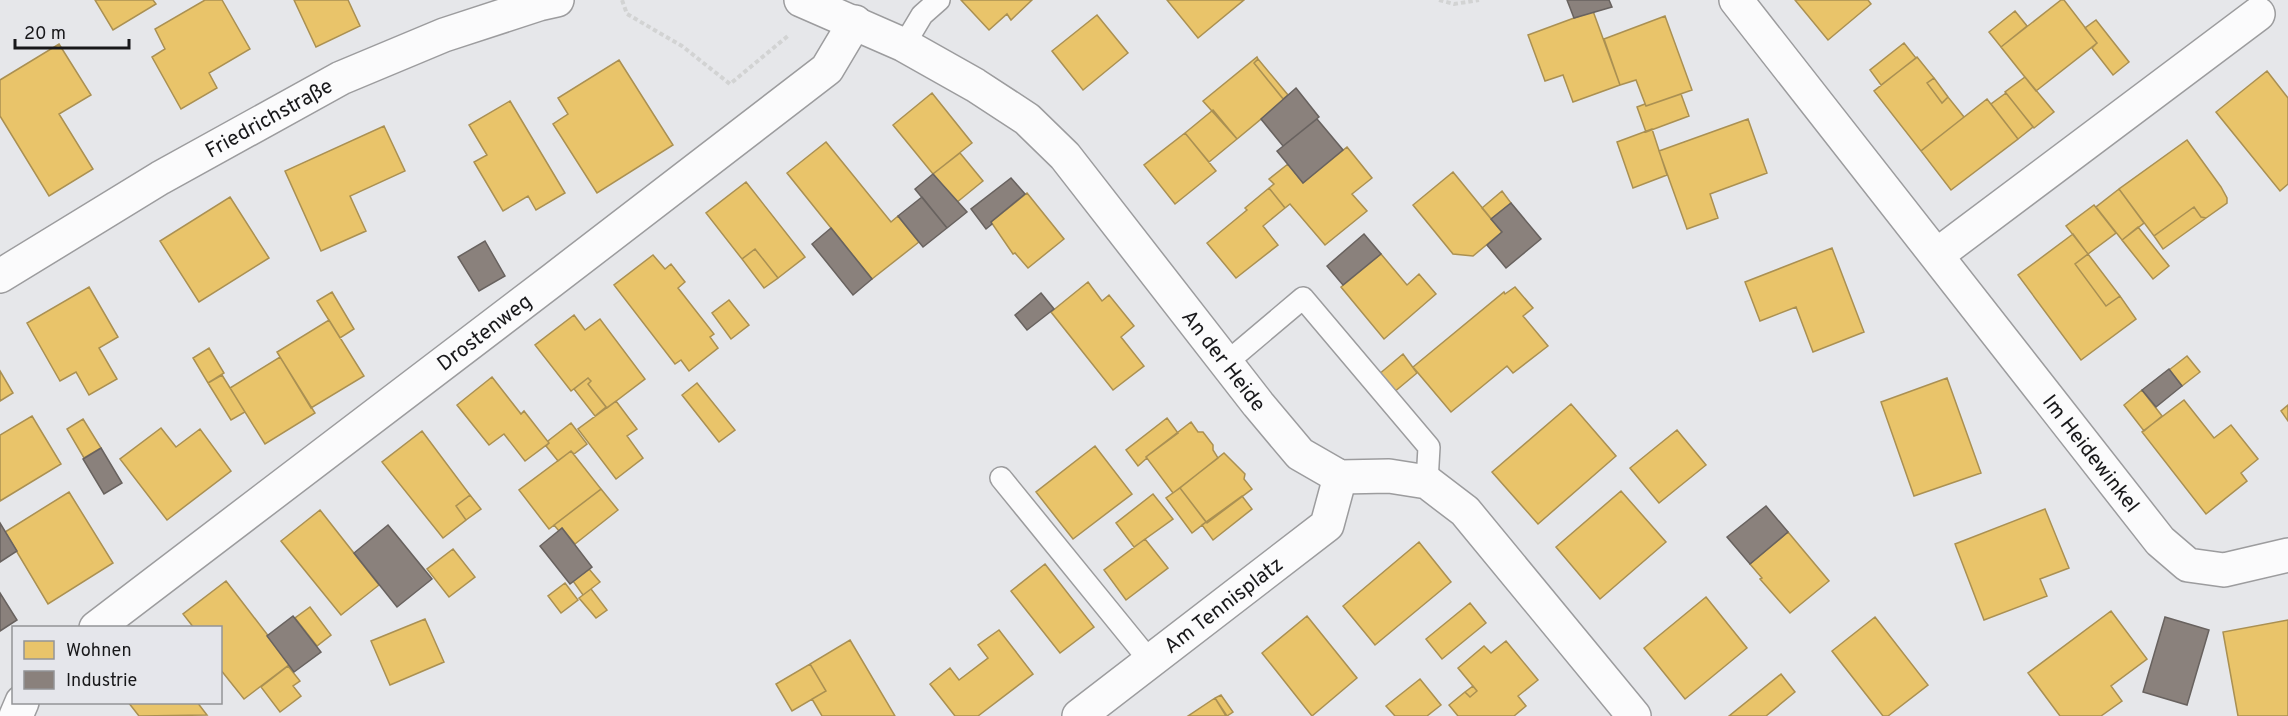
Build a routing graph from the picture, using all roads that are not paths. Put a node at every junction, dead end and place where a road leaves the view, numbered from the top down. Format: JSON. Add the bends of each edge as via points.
{"nodes":[{"id":1,"x":557,"y":0,"type":"edge"},
{"id":2,"x":939,"y":0,"type":"edge"},
{"id":3,"x":1736,"y":0,"type":"edge"},
{"id":4,"x":808,"y":3,"type":"edge"},
{"id":5,"x":2258,"y":14,"type":"dead end"},
{"id":6,"x":855,"y":22,"type":"junction"},
{"id":7,"x":904,"y":45,"type":"junction"},
{"id":8,"x":1937,"y":255,"type":"junction"},
{"id":9,"x":0,"y":276,"type":"edge"},
{"id":10,"x":1226,"y":363,"type":"junction"},
{"id":11,"x":1340,"y":477,"type":"junction"},
{"id":12,"x":1001,"y":478,"type":"dead end"},
{"id":13,"x":1427,"y":482,"type":"junction"},
{"id":14,"x":2288,"y":555,"type":"edge"},
{"id":15,"x":97,"y":626,"type":"edge"},
{"id":16,"x":1150,"y":661,"type":"junction"},
{"id":17,"x":1079,"y":716,"type":"edge"},
{"id":18,"x":1634,"y":716,"type":"edge"}],
"edges":[{"from":1,"to":9,"type":"street","name":"Friedrichstraße","via":[[444,35],[341,78],[160,178]]},
{"from":2,"to":7,"type":"lane","via":[[922,15]]},
{"from":3,"to":8,"type":"street","name":"Im Heidewinkel"},
{"from":4,"to":6,"type":"street","name":"An der Heide"},
{"from":5,"to":8,"type":"street"},
{"from":6,"to":7,"type":"street","name":"An der Heide"},
{"from":6,"to":15,"type":"street","name":"Drostenweg","via":[[827,69],[804,88]]},
{"from":7,"to":10,"type":"street","name":"An der Heide","via":[[1027,119],[1065,156]]},
{"from":8,"to":14,"type":"street","name":"Im Heidewinkel","via":[[2160,541],[2188,565],[2224,570]]},
{"from":10,"to":11,"type":"street","name":"An der Heide","via":[[1300,454]]},
{"from":10,"to":13,"type":"lane","via":[[1303,298],[1429,447]]},
{"from":11,"to":13,"type":"street","via":[[1389,476]]},
{"from":11,"to":16,"type":"street","name":"Am Tennisplatz","via":[[1327,525]]},
{"from":12,"to":16,"type":"lane"},
{"from":13,"to":18,"type":"street","via":[[1465,511]]},
{"from":16,"to":17,"type":"street","name":"Am Tennisplatz"}]}
